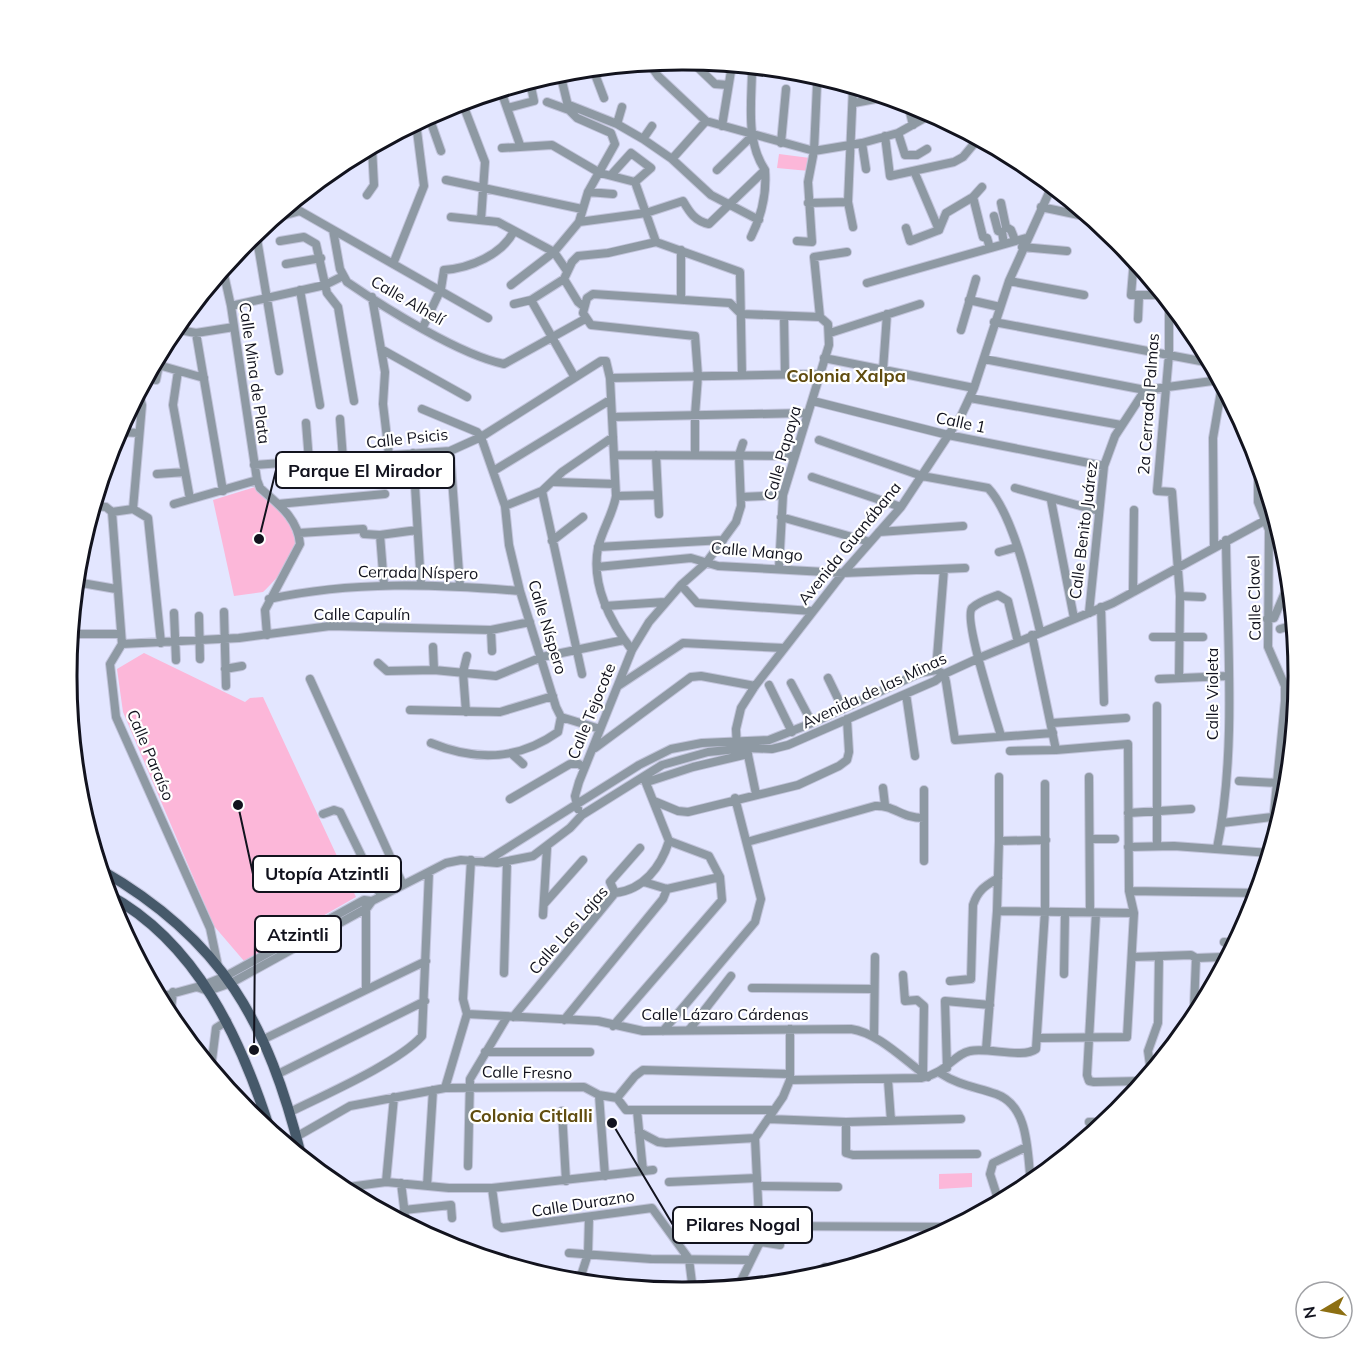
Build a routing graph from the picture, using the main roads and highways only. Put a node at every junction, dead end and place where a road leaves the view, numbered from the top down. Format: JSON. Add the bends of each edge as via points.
{"nodes":[{"id":1,"x":113,"y":878,"type":"edge"},
{"id":2,"x":123,"y":906,"type":"edge"},
{"id":3,"x":265,"y":1113,"type":"edge"},
{"id":4,"x":297,"y":1142,"type":"edge"}],
"edges":[{"from":1,"to":4,"type":"main road","via":[[166,915],[225,975],[264,1039]]},
{"from":2,"to":3,"type":"main road","via":[[179,954],[227,1021],[252,1073]]}]}
